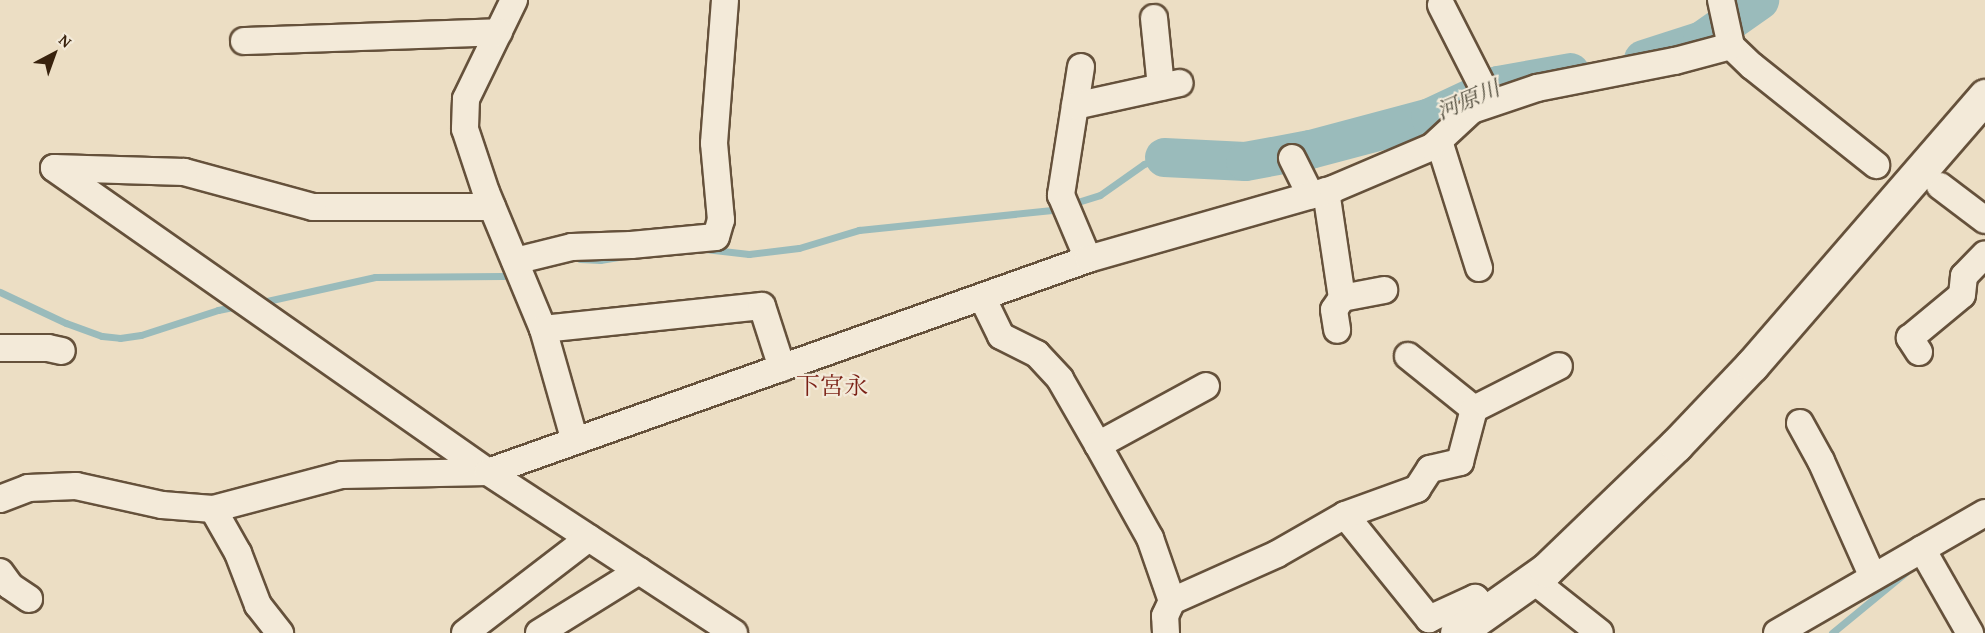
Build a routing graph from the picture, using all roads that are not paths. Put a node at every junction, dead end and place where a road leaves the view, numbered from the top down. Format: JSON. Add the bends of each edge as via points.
{"nodes":[{"id":1,"x":514,"y":0,"type":"edge"},
{"id":2,"x":725,"y":0,"type":"edge"},
{"id":3,"x":1721,"y":0,"type":"edge"},
{"id":4,"x":1441,"y":5,"type":"dead end"},
{"id":5,"x":1154,"y":18,"type":"dead end"},
{"id":6,"x":499,"y":32,"type":"junction"},
{"id":7,"x":244,"y":41,"type":"dead end"},
{"id":8,"x":1731,"y":46,"type":"junction"},
{"id":9,"x":1081,"y":67,"type":"dead end"},
{"id":10,"x":1985,"y":96,"type":"edge"},
{"id":11,"x":1491,"y":104,"type":"junction"},
{"id":12,"x":1075,"y":106,"type":"junction"},
{"id":13,"x":1438,"y":141,"type":"junction"},
{"id":14,"x":1292,"y":158,"type":"dead end"},
{"id":15,"x":1876,"y":165,"type":"dead end"},
{"id":16,"x":1940,"y":186,"type":"dead end"},
{"id":17,"x":1318,"y":193,"type":"junction"},
{"id":18,"x":492,"y":207,"type":"junction"},
{"id":19,"x":1985,"y":220,"type":"edge"},
{"id":20,"x":1985,"y":254,"type":"edge"},
{"id":21,"x":1088,"y":259,"type":"junction"},
{"id":22,"x":515,"y":261,"type":"junction"},
{"id":23,"x":1479,"y":268,"type":"dead end"},
{"id":24,"x":1384,"y":290,"type":"dead end"},
{"id":25,"x":982,"y":297,"type":"junction"},
{"id":26,"x":1342,"y":298,"type":"junction"},
{"id":27,"x":543,"y":329,"type":"junction"},
{"id":28,"x":1337,"y":330,"type":"dead end"},
{"id":29,"x":0,"y":348,"type":"edge"},
{"id":30,"x":62,"y":351,"type":"dead end"},
{"id":31,"x":1919,"y":352,"type":"dead end"},
{"id":32,"x":1408,"y":356,"type":"dead end"},
{"id":33,"x":1559,"y":366,"type":"dead end"},
{"id":34,"x":782,"y":368,"type":"junction"},
{"id":35,"x":1206,"y":386,"type":"dead end"},
{"id":36,"x":1474,"y":409,"type":"junction"},
{"id":37,"x":1800,"y":423,"type":"dead end"},
{"id":38,"x":574,"y":441,"type":"junction"},
{"id":39,"x":1098,"y":445,"type":"junction"},
{"id":40,"x":488,"y":472,"type":"junction"},
{"id":41,"x":2,"y":496,"type":"edge"},
{"id":42,"x":213,"y":509,"type":"junction"},
{"id":43,"x":1985,"y":513,"type":"edge"},
{"id":44,"x":1345,"y":515,"type":"junction"},
{"id":45,"x":589,"y":538,"type":"junction"},
{"id":46,"x":1922,"y":549,"type":"junction"},
{"id":47,"x":639,"y":571,"type":"junction"},
{"id":48,"x":0,"y":572,"type":"edge"},
{"id":49,"x":1874,"y":577,"type":"junction"},
{"id":50,"x":1533,"y":580,"type":"junction"},
{"id":51,"x":29,"y":599,"type":"dead end"},
{"id":52,"x":1172,"y":601,"type":"junction"},
{"id":53,"x":1489,"y":612,"type":"junction"},
{"id":54,"x":279,"y":633,"type":"edge"},
{"id":55,"x":465,"y":633,"type":"edge"},
{"id":56,"x":539,"y":633,"type":"edge"},
{"id":57,"x":734,"y":633,"type":"edge"},
{"id":58,"x":1166,"y":633,"type":"edge"},
{"id":59,"x":1457,"y":633,"type":"edge"},
{"id":60,"x":1600,"y":633,"type":"edge"},
{"id":61,"x":1777,"y":633,"type":"edge"},
{"id":62,"x":1970,"y":633,"type":"edge"}],
"edges":[{"from":1,"to":6,"type":"street"},
{"from":2,"to":22,"type":"street","via":[[714,143],[722,220],[717,237],[572,247]]},
{"from":3,"to":8,"type":"street"},
{"from":4,"to":11,"type":"street"},
{"from":5,"to":12,"type":"street","via":[[1170,85]]},
{"from":6,"to":7,"type":"street"},
{"from":6,"to":18,"type":"street","via":[[466,99],[465,129]]},
{"from":8,"to":11,"type":"street","via":[[1676,61],[1537,87]]},
{"from":8,"to":15,"type":"street"},
{"from":9,"to":12,"type":"street"},
{"from":10,"to":50,"type":"street","via":[[1752,365],[1599,522]]},
{"from":11,"to":13,"type":"street","via":[[1473,110]]},
{"from":12,"to":21,"type":"street","via":[[1061,195]]},
{"from":13,"to":17,"type":"street","via":[[1432,147]]},
{"from":13,"to":23,"type":"street"},
{"from":14,"to":17,"type":"street"},
{"from":16,"to":19,"type":"street"},
{"from":17,"to":21,"type":"street"},
{"from":17,"to":26,"type":"street"},
{"from":18,"to":22,"type":"street"},
{"from":18,"to":40,"type":"street","via":[[313,207],[184,172],[54,168]]},
{"from":20,"to":31,"type":"street","via":[[1964,276],[1962,295],[1910,338]]},
{"from":21,"to":25,"type":"street"},
{"from":22,"to":27,"type":"street"},
{"from":24,"to":26,"type":"street"},
{"from":25,"to":34,"type":"street"},
{"from":25,"to":39,"type":"street","via":[[1001,336],[1036,354],[1060,379]]},
{"from":26,"to":28,"type":"street","via":[[1334,310]]},
{"from":27,"to":34,"type":"street","via":[[762,306]]},
{"from":27,"to":38,"type":"street"},
{"from":29,"to":30,"type":"street"},
{"from":32,"to":36,"type":"street"},
{"from":33,"to":36,"type":"street"},
{"from":34,"to":38,"type":"street"},
{"from":35,"to":39,"type":"street"},
{"from":36,"to":44,"type":"street","via":[[1460,462],[1430,469],[1417,489]]},
{"from":37,"to":49,"type":"street"},
{"from":38,"to":40,"type":"street"},
{"from":39,"to":52,"type":"street","via":[[1150,538]]},
{"from":40,"to":42,"type":"street","via":[[342,475]]},
{"from":40,"to":45,"type":"street"},
{"from":41,"to":42,"type":"street","via":[[28,488],[76,486],[162,505]]},
{"from":42,"to":54,"type":"street","via":[[238,554],[258,604]]},
{"from":43,"to":46,"type":"street"},
{"from":44,"to":52,"type":"street","via":[[1277,554]]},
{"from":44,"to":53,"type":"street","via":[[1429,619],[1475,598]]},
{"from":45,"to":47,"type":"street"},
{"from":45,"to":55,"type":"street"},
{"from":46,"to":49,"type":"street"},
{"from":46,"to":62,"type":"street"},
{"from":47,"to":56,"type":"street"},
{"from":47,"to":57,"type":"street"},
{"from":48,"to":51,"type":"street","via":[[10,586]]},
{"from":49,"to":61,"type":"street"},
{"from":50,"to":53,"type":"street"},
{"from":50,"to":60,"type":"street"},
{"from":52,"to":58,"type":"street","via":[[1165,616]]},
{"from":53,"to":59,"type":"street"}]}
